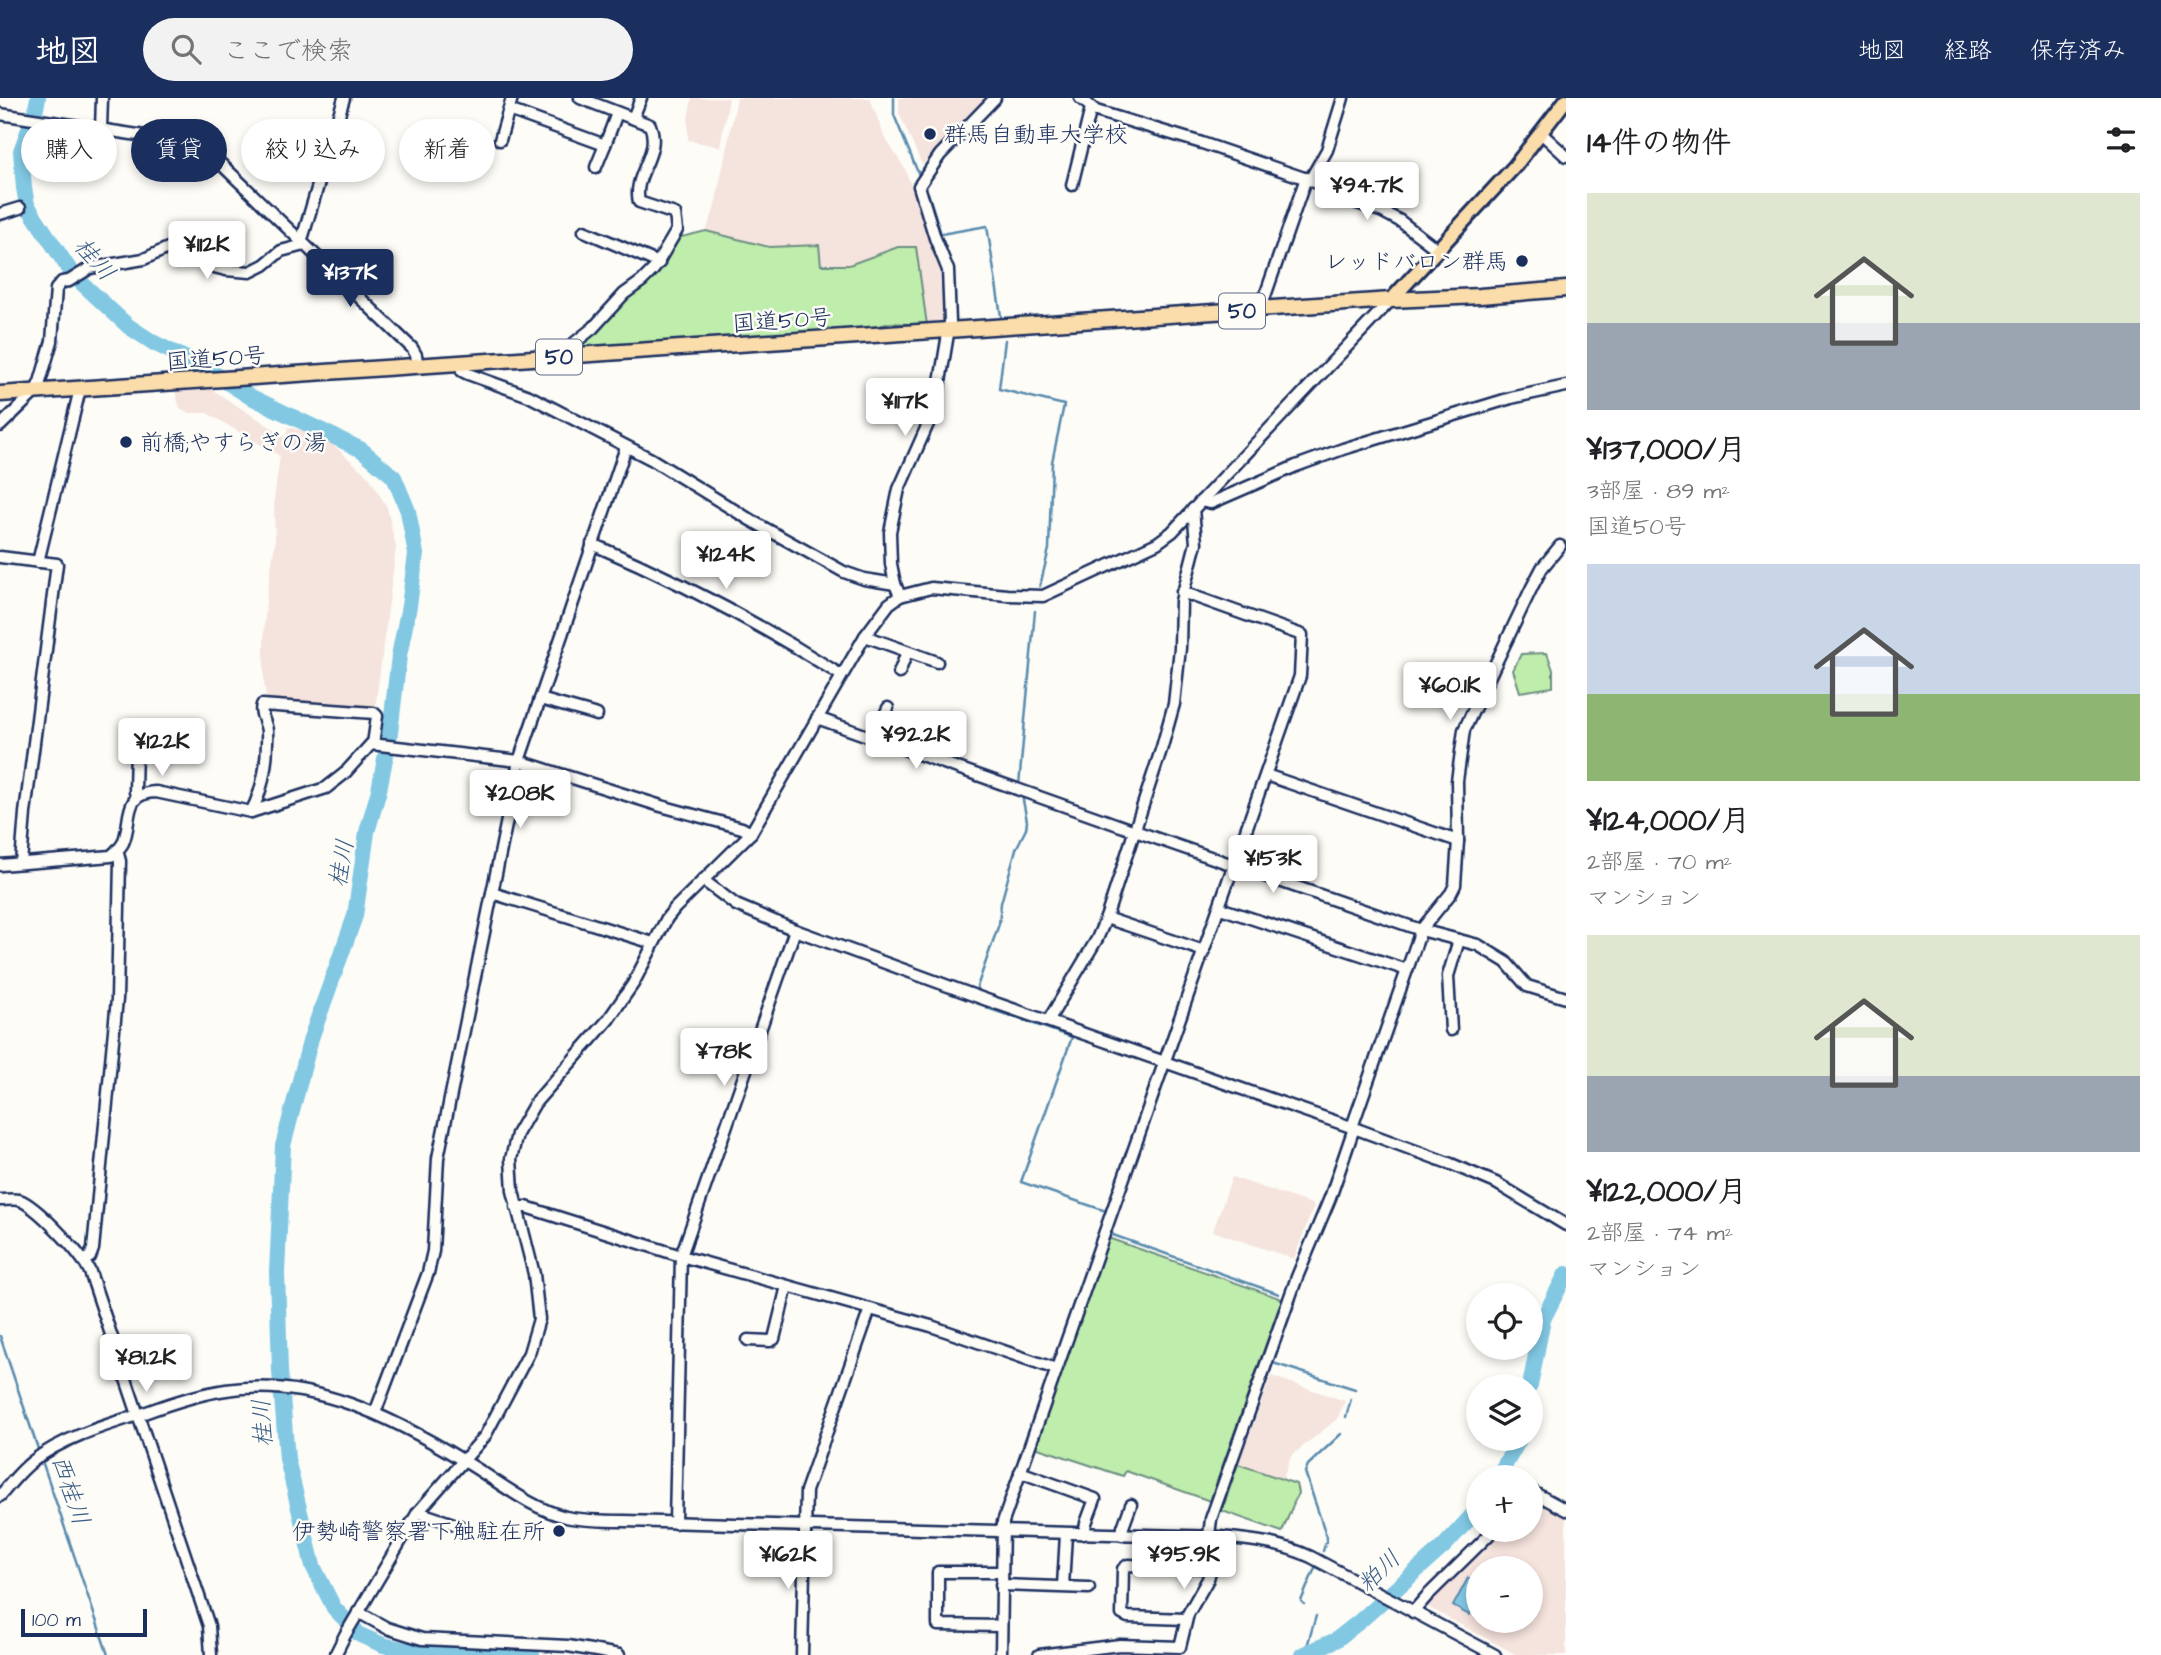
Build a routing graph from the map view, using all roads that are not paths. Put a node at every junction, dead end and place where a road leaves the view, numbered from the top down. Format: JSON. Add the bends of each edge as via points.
{"nodes":[{"id":1,"x":102,"y":98,"type":"edge"},
{"id":2,"x":344,"y":98,"type":"edge"},
{"id":3,"x":512,"y":98,"type":"edge"},
{"id":4,"x":580,"y":98,"type":"edge"},
{"id":5,"x":640,"y":98,"type":"edge"},
{"id":6,"x":995,"y":98,"type":"edge"},
{"id":7,"x":1080,"y":98,"type":"edge"},
{"id":8,"x":1343,"y":98,"type":"edge"},
{"id":9,"x":1566,"y":100,"type":"edge"},
{"id":10,"x":1091,"y":108,"type":"junction"},
{"id":11,"x":509,"y":110,"type":"junction"},
{"id":12,"x":617,"y":113,"type":"junction"},
{"id":13,"x":0,"y":114,"type":"edge"},
{"id":14,"x":633,"y":118,"type":"junction"},
{"id":15,"x":35,"y":119,"type":"edge"},
{"id":16,"x":101,"y":119,"type":"edge"},
{"id":17,"x":117,"y":132,"type":"edge"},
{"id":18,"x":1541,"y":133,"type":"junction"},
{"id":19,"x":500,"y":140,"type":"dead end"},
{"id":20,"x":605,"y":145,"type":"junction"},
{"id":21,"x":1566,"y":156,"type":"edge"},
{"id":22,"x":596,"y":167,"type":"dead end"},
{"id":23,"x":1308,"y":179,"type":"junction"},
{"id":24,"x":1072,"y":185,"type":"dead end"},
{"id":25,"x":20,"y":208,"type":"dead end"},
{"id":26,"x":0,"y":214,"type":"edge"},
{"id":27,"x":583,"y":231,"type":"dead end"},
{"id":28,"x":302,"y":242,"type":"junction"},
{"id":29,"x":1438,"y":250,"type":"junction"},
{"id":30,"x":659,"y":263,"type":"junction"},
{"id":31,"x":1566,"y":289,"type":"edge"},
{"id":32,"x":1391,"y":300,"type":"junction"},
{"id":33,"x":1264,"y":309,"type":"junction"},
{"id":34,"x":948,"y":331,"type":"junction"},
{"id":35,"x":566,"y":357,"type":"junction"},
{"id":36,"x":461,"y":364,"type":"junction"},
{"id":37,"x":418,"y":367,"type":"junction"},
{"id":38,"x":1566,"y":386,"type":"edge"},
{"id":39,"x":80,"y":389,"type":"junction"},
{"id":40,"x":35,"y":392,"type":"junction"},
{"id":41,"x":0,"y":394,"type":"edge"},
{"id":42,"x":0,"y":426,"type":"edge"},
{"id":43,"x":626,"y":447,"type":"junction"},
{"id":44,"x":1201,"y":501,"type":"junction"},
{"id":45,"x":1193,"y":509,"type":"junction"},
{"id":46,"x":592,"y":544,"type":"junction"},
{"id":47,"x":1560,"y":546,"type":"dead end"},
{"id":48,"x":0,"y":557,"type":"edge"},
{"id":49,"x":37,"y":562,"type":"junction"},
{"id":50,"x":895,"y":584,"type":"junction"},
{"id":51,"x":1182,"y":592,"type":"junction"},
{"id":52,"x":900,"y":596,"type":"junction"},
{"id":53,"x":864,"y":636,"type":"junction"},
{"id":54,"x":907,"y":652,"type":"junction"},
{"id":55,"x":937,"y":662,"type":"dead end"},
{"id":56,"x":899,"y":673,"type":"dead end"},
{"id":57,"x":841,"y":675,"type":"junction"},
{"id":58,"x":540,"y":699,"type":"junction"},
{"id":59,"x":888,"y":708,"type":"dead end"},
{"id":60,"x":597,"y":715,"type":"dead end"},
{"id":61,"x":817,"y":718,"type":"junction"},
{"id":62,"x":874,"y":740,"type":"junction"},
{"id":63,"x":376,"y":743,"type":"junction"},
{"id":64,"x":136,"y":746,"type":"dead end"},
{"id":65,"x":519,"y":761,"type":"junction"},
{"id":66,"x":1266,"y":775,"type":"junction"},
{"id":67,"x":137,"y":797,"type":"junction"},
{"id":68,"x":251,"y":812,"type":"junction"},
{"id":69,"x":1135,"y":831,"type":"junction"},
{"id":70,"x":751,"y":833,"type":"junction"},
{"id":71,"x":1458,"y":841,"type":"junction"},
{"id":72,"x":117,"y":850,"type":"junction"},
{"id":73,"x":21,"y":863,"type":"junction"},
{"id":74,"x":0,"y":865,"type":"edge"},
{"id":75,"x":1235,"y":866,"type":"junction"},
{"id":76,"x":703,"y":880,"type":"junction"},
{"id":77,"x":492,"y":893,"type":"junction"},
{"id":78,"x":1220,"y":908,"type":"junction"},
{"id":79,"x":1106,"y":918,"type":"junction"},
{"id":80,"x":795,"y":930,"type":"junction"},
{"id":81,"x":1421,"y":930,"type":"junction"},
{"id":82,"x":1459,"y":940,"type":"junction"},
{"id":83,"x":653,"y":943,"type":"junction"},
{"id":84,"x":1204,"y":951,"type":"junction"},
{"id":85,"x":1407,"y":970,"type":"junction"},
{"id":86,"x":1566,"y":998,"type":"edge"},
{"id":87,"x":1048,"y":1021,"type":"junction"},
{"id":88,"x":1451,"y":1030,"type":"dead end"},
{"id":89,"x":1166,"y":1062,"type":"junction"},
{"id":90,"x":1353,"y":1127,"type":"junction"},
{"id":91,"x":0,"y":1200,"type":"edge"},
{"id":92,"x":516,"y":1207,"type":"junction"},
{"id":93,"x":1566,"y":1225,"type":"edge"},
{"id":94,"x":681,"y":1256,"type":"junction"},
{"id":95,"x":85,"y":1261,"type":"junction"},
{"id":96,"x":787,"y":1286,"type":"junction"},
{"id":97,"x":870,"y":1309,"type":"junction"},
{"id":98,"x":748,"y":1340,"type":"dead end"},
{"id":99,"x":1056,"y":1369,"type":"junction"},
{"id":100,"x":375,"y":1413,"type":"junction"},
{"id":101,"x":137,"y":1415,"type":"junction"},
{"id":102,"x":463,"y":1460,"type":"junction"},
{"id":103,"x":1020,"y":1472,"type":"junction"},
{"id":104,"x":0,"y":1496,"type":"edge"},
{"id":105,"x":1543,"y":1498,"type":"edge"},
{"id":106,"x":1131,"y":1505,"type":"dead end"},
{"id":107,"x":1566,"y":1510,"type":"edge"},
{"id":108,"x":418,"y":1512,"type":"junction"},
{"id":109,"x":675,"y":1523,"type":"junction"},
{"id":110,"x":460,"y":1526,"type":"dead end"},
{"id":111,"x":805,"y":1527,"type":"junction"},
{"id":112,"x":1001,"y":1533,"type":"junction"},
{"id":113,"x":1066,"y":1534,"type":"junction"},
{"id":114,"x":1084,"y":1534,"type":"junction"},
{"id":115,"x":1122,"y":1535,"type":"junction"},
{"id":116,"x":1209,"y":1537,"type":"junction"},
{"id":117,"x":1481,"y":1542,"type":"edge"},
{"id":118,"x":1211,"y":1568,"type":"junction"},
{"id":119,"x":1001,"y":1572,"type":"junction"},
{"id":120,"x":1001,"y":1585,"type":"junction"},
{"id":121,"x":1063,"y":1587,"type":"junction"},
{"id":122,"x":1089,"y":1588,"type":"dead end"},
{"id":123,"x":1410,"y":1610,"type":"junction"},
{"id":124,"x":357,"y":1614,"type":"junction"},
{"id":125,"x":1186,"y":1619,"type":"junction"},
{"id":126,"x":1001,"y":1626,"type":"junction"},
{"id":127,"x":211,"y":1655,"type":"edge"},
{"id":128,"x":335,"y":1655,"type":"edge"},
{"id":129,"x":619,"y":1655,"type":"edge"},
{"id":130,"x":802,"y":1655,"type":"edge"},
{"id":131,"x":1001,"y":1655,"type":"edge"},
{"id":132,"x":1039,"y":1655,"type":"edge"},
{"id":133,"x":1495,"y":1655,"type":"edge"}],
"edges":[{"from":1,"to":16,"type":"street"},
{"from":2,"to":28,"type":"street"},
{"from":3,"to":11,"type":"street"},
{"from":4,"to":12,"type":"street"},
{"from":5,"to":14,"type":"street"},
{"from":6,"to":34,"type":"street","via":[[940,155],[919,186],[948,270]]},
{"from":7,"to":10,"type":"street"},
{"from":8,"to":23,"type":"street","via":[[1327,150]]},
{"from":9,"to":18,"type":"main road"},
{"from":10,"to":23,"type":"street"},
{"from":10,"to":24,"type":"street"},
{"from":11,"to":19,"type":"street"},
{"from":11,"to":20,"type":"street"},
{"from":12,"to":14,"type":"street"},
{"from":12,"to":20,"type":"street"},
{"from":13,"to":15,"type":"street"},
{"from":14,"to":30,"type":"street","via":[[652,128],[653,146],[636,191],[639,202],[677,218],[677,230]]},
{"from":17,"to":28,"type":"street","via":[[194,147],[220,164]]},
{"from":18,"to":21,"type":"street"},
{"from":18,"to":29,"type":"main road"},
{"from":20,"to":22,"type":"street"},
{"from":23,"to":29,"type":"street","via":[[1400,221]]},
{"from":23,"to":33,"type":"street"},
{"from":25,"to":26,"type":"street"},
{"from":27,"to":30,"type":"street"},
{"from":28,"to":37,"type":"street","via":[[412,348]]},
{"from":28,"to":40,"type":"street","via":[[250,272],[210,266],[168,248],[144,259],[88,269],[62,282],[56,289],[52,341]]},
{"from":29,"to":32,"type":"main road"},
{"from":30,"to":35,"type":"street","via":[[573,344]]},
{"from":31,"to":32,"type":"highway","name":"国道50号","number":"50"},
{"from":32,"to":33,"type":"highway","name":"国道50号","number":"50"},
{"from":32,"to":44,"type":"street"},
{"from":33,"to":34,"type":"highway","name":"国道50号","number":"50"},
{"from":34,"to":35,"type":"highway","name":"国道50号","number":"50"},
{"from":34,"to":50,"type":"street","via":[[936,406],[896,502],[890,533]]},
{"from":35,"to":36,"type":"highway","name":"国道50号","number":"50"},
{"from":36,"to":37,"type":"highway","name":"国道50号","number":"50"},
{"from":36,"to":43,"type":"street","via":[[468,374],[529,396]]},
{"from":37,"to":39,"type":"highway","name":"国道50号","number":"50"},
{"from":38,"to":44,"type":"street","via":[[1343,449],[1211,503]]},
{"from":39,"to":40,"type":"highway","name":"国道50号","number":"50"},
{"from":39,"to":49,"type":"street"},
{"from":40,"to":41,"type":"highway","name":"国道50号","number":"50"},
{"from":40,"to":42,"type":"street"},
{"from":43,"to":46,"type":"street"},
{"from":43,"to":50,"type":"street","via":[[844,572]]},
{"from":44,"to":45,"type":"street"},
{"from":45,"to":51,"type":"street","via":[[1195,543]]},
{"from":45,"to":52,"type":"street","via":[[1157,543],[1051,594],[931,588]]},
{"from":46,"to":57,"type":"street","via":[[728,609]]},
{"from":46,"to":58,"type":"street"},
{"from":47,"to":71,"type":"street","via":[[1532,587],[1464,730],[1457,780]]},
{"from":48,"to":49,"type":"street"},
{"from":49,"to":73,"type":"street","via":[[57,564]]},
{"from":50,"to":52,"type":"street"},
{"from":51,"to":66,"type":"street","via":[[1302,635],[1298,682]]},
{"from":51,"to":69,"type":"street","via":[[1174,704]]},
{"from":52,"to":53,"type":"street"},
{"from":53,"to":54,"type":"street"},
{"from":53,"to":57,"type":"street"},
{"from":54,"to":55,"type":"street"},
{"from":54,"to":56,"type":"street"},
{"from":57,"to":61,"type":"street"},
{"from":58,"to":60,"type":"street"},
{"from":58,"to":65,"type":"street"},
{"from":59,"to":62,"type":"street"},
{"from":61,"to":62,"type":"street"},
{"from":61,"to":70,"type":"street"},
{"from":62,"to":69,"type":"street"},
{"from":63,"to":65,"type":"street"},
{"from":63,"to":68,"type":"street","via":[[326,788]]},
{"from":63,"to":68,"type":"street","via":[[374,713],[262,705],[266,756]]},
{"from":64,"to":67,"type":"street"},
{"from":65,"to":70,"type":"street"},
{"from":65,"to":77,"type":"street"},
{"from":66,"to":71,"type":"street"},
{"from":66,"to":75,"type":"street"},
{"from":67,"to":68,"type":"street","via":[[156,792]]},
{"from":67,"to":72,"type":"street"},
{"from":69,"to":75,"type":"street"},
{"from":69,"to":79,"type":"street"},
{"from":70,"to":76,"type":"street"},
{"from":71,"to":81,"type":"street","via":[[1453,887]]},
{"from":72,"to":73,"type":"street","via":[[103,858]]},
{"from":72,"to":95,"type":"street","via":[[117,999],[93,1249]]},
{"from":73,"to":74,"type":"street"},
{"from":75,"to":78,"type":"street"},
{"from":75,"to":81,"type":"street"},
{"from":76,"to":80,"type":"street","via":[[736,905]]},
{"from":76,"to":83,"type":"street","via":[[675,908]]},
{"from":77,"to":83,"type":"street"},
{"from":77,"to":100,"type":"street","via":[[438,1158],[433,1251]]},
{"from":78,"to":84,"type":"street"},
{"from":78,"to":85,"type":"street"},
{"from":79,"to":84,"type":"street"},
{"from":79,"to":87,"type":"street"},
{"from":80,"to":87,"type":"street"},
{"from":80,"to":94,"type":"street"},
{"from":81,"to":82,"type":"street"},
{"from":81,"to":85,"type":"street"},
{"from":82,"to":86,"type":"street","via":[[1500,957],[1527,986]]},
{"from":82,"to":88,"type":"street","via":[[1448,976]]},
{"from":83,"to":92,"type":"street","via":[[608,1020],[521,1124],[511,1159]]},
{"from":84,"to":89,"type":"street"},
{"from":85,"to":90,"type":"street"},
{"from":87,"to":89,"type":"street"},
{"from":89,"to":90,"type":"street"},
{"from":89,"to":99,"type":"street"},
{"from":90,"to":93,"type":"street","via":[[1496,1183]]},
{"from":90,"to":116,"type":"street"},
{"from":91,"to":95,"type":"street","via":[[20,1200]]},
{"from":92,"to":94,"type":"street"},
{"from":92,"to":102,"type":"street","via":[[534,1275],[539,1319],[529,1353],[485,1436]]},
{"from":94,"to":96,"type":"street"},
{"from":94,"to":109,"type":"street"},
{"from":95,"to":101,"type":"street"},
{"from":96,"to":97,"type":"street"},
{"from":96,"to":98,"type":"street","via":[[774,1339]]},
{"from":97,"to":99,"type":"street"},
{"from":97,"to":111,"type":"street","via":[[806,1491]]},
{"from":99,"to":103,"type":"street"},
{"from":100,"to":101,"type":"street","via":[[340,1399],[271,1387],[213,1392]]},
{"from":100,"to":102,"type":"street"},
{"from":101,"to":104,"type":"street","via":[[40,1456]]},
{"from":101,"to":127,"type":"street","via":[[209,1626]]},
{"from":102,"to":108,"type":"street"},
{"from":102,"to":109,"type":"street","via":[[533,1504],[558,1514]]},
{"from":103,"to":112,"type":"street"},
{"from":103,"to":114,"type":"street","via":[[1095,1499]]},
{"from":105,"to":107,"type":"street"},
{"from":106,"to":115,"type":"street"},
{"from":108,"to":110,"type":"street"},
{"from":108,"to":124,"type":"street"},
{"from":109,"to":111,"type":"street"},
{"from":111,"to":112,"type":"street"},
{"from":111,"to":130,"type":"street"},
{"from":112,"to":113,"type":"street"},
{"from":112,"to":119,"type":"street"},
{"from":113,"to":114,"type":"street"},
{"from":113,"to":121,"type":"street"},
{"from":114,"to":115,"type":"street"},
{"from":115,"to":116,"type":"street"},
{"from":116,"to":118,"type":"street"},
{"from":116,"to":123,"type":"street","via":[[1281,1545]]},
{"from":117,"to":123,"type":"street"},
{"from":118,"to":125,"type":"street"},
{"from":118,"to":125,"type":"street","via":[[1128,1565],[1123,1569],[1122,1614]]},
{"from":119,"to":120,"type":"street"},
{"from":119,"to":126,"type":"street","via":[[938,1572],[938,1625]]},
{"from":120,"to":121,"type":"street"},
{"from":120,"to":126,"type":"street"},
{"from":121,"to":122,"type":"street"},
{"from":123,"to":133,"type":"street"},
{"from":124,"to":128,"type":"street"},
{"from":124,"to":129,"type":"street","via":[[422,1639],[568,1646]]},
{"from":125,"to":132,"type":"street","via":[[1180,1647],[1121,1645]]},
{"from":126,"to":131,"type":"street"}]}
